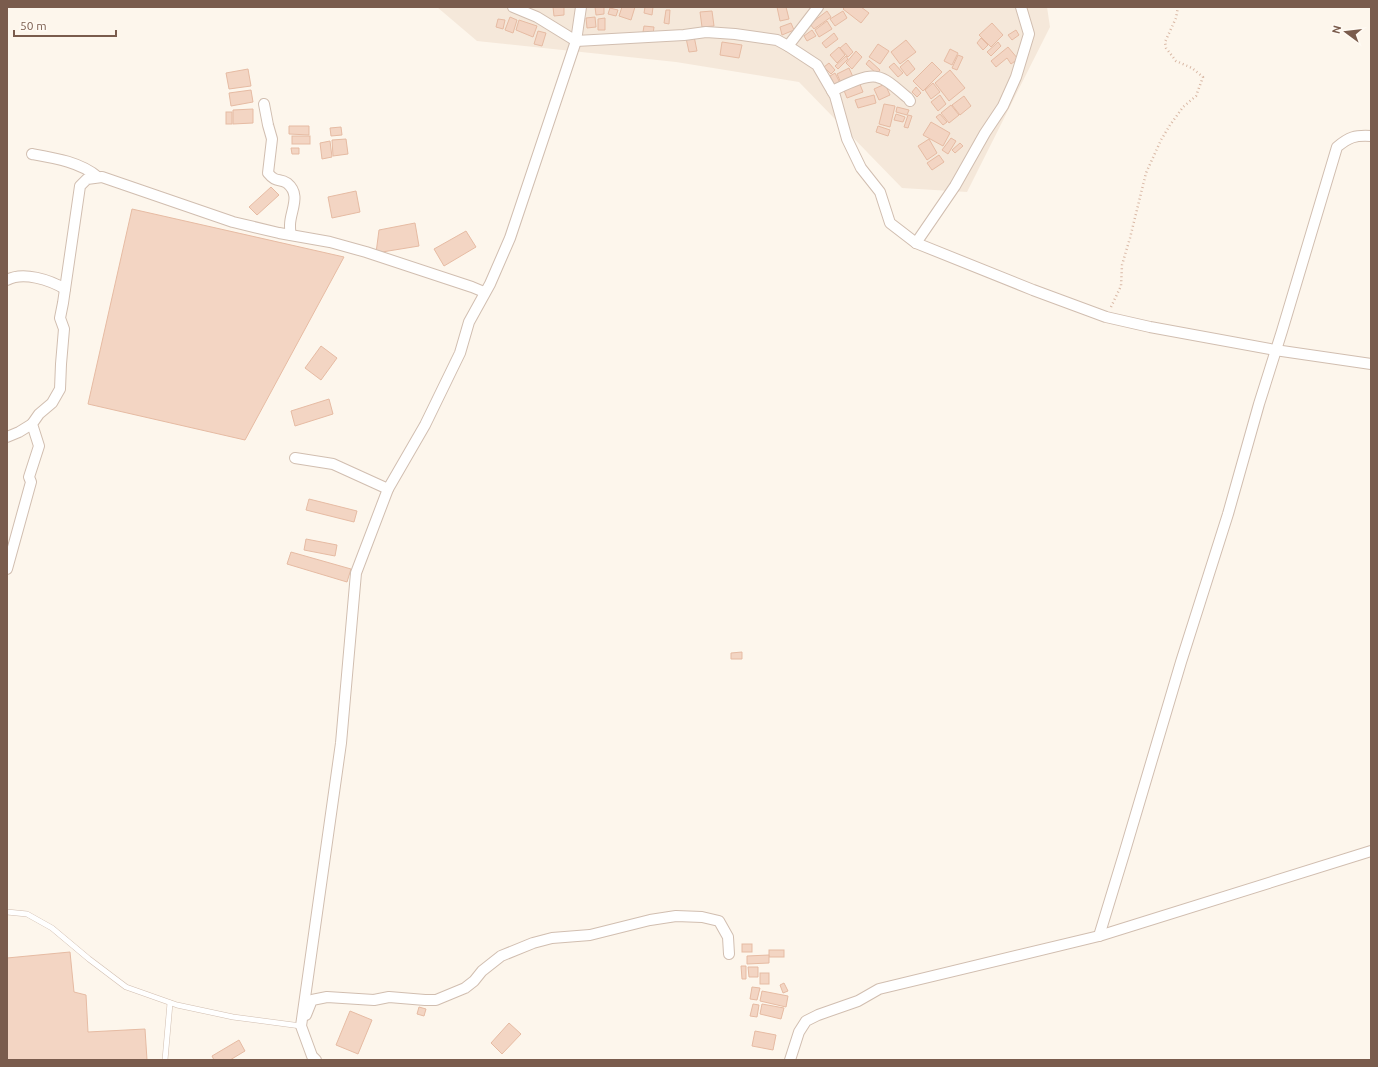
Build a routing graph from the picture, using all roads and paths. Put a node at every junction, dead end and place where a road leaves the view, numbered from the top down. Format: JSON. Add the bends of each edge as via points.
{"nodes":[{"id":1,"x":513,"y":7,"type":"edge"},
{"id":2,"x":582,"y":7,"type":"edge"},
{"id":3,"x":818,"y":7,"type":"edge"},
{"id":4,"x":1021,"y":7,"type":"edge"},
{"id":5,"x":1178,"y":7,"type":"edge"},
{"id":6,"x":576,"y":41,"type":"junction"},
{"id":7,"x":788,"y":46,"type":"junction"},
{"id":8,"x":832,"y":91,"type":"junction"},
{"id":9,"x":910,"y":101,"type":"dead end"},
{"id":10,"x":264,"y":104,"type":"dead end"},
{"id":11,"x":1371,"y":136,"type":"edge"},
{"id":12,"x":32,"y":154,"type":"dead end"},
{"id":13,"x":98,"y":177,"type":"junction"},
{"id":14,"x":291,"y":235,"type":"junction"},
{"id":15,"x":916,"y":243,"type":"junction"},
{"id":16,"x":7,"y":280,"type":"edge"},
{"id":17,"x":65,"y":289,"type":"junction"},
{"id":18,"x":484,"y":292,"type":"junction"},
{"id":19,"x":1106,"y":317,"type":"junction"},
{"id":20,"x":1275,"y":350,"type":"junction"},
{"id":21,"x":1371,"y":364,"type":"edge"},
{"id":22,"x":32,"y":424,"type":"junction"},
{"id":23,"x":7,"y":437,"type":"edge"},
{"id":24,"x":295,"y":458,"type":"dead end"},
{"id":25,"x":388,"y":489,"type":"junction"},
{"id":26,"x":7,"y":569,"type":"edge"},
{"id":27,"x":1371,"y":851,"type":"edge"},
{"id":28,"x":7,"y":912,"type":"edge"},
{"id":29,"x":1099,"y":936,"type":"junction"},
{"id":30,"x":729,"y":954,"type":"dead end"},
{"id":31,"x":170,"y":1003,"type":"junction"},
{"id":32,"x":301,"y":1026,"type":"junction"},
{"id":33,"x":313,"y":1058,"type":"edge"},
{"id":34,"x":165,"y":1060,"type":"edge"},
{"id":35,"x":790,"y":1060,"type":"edge"}],
"edges":[{"from":1,"to":6,"type":"street","via":[[536,17]]},
{"from":2,"to":6,"type":"street"},
{"from":3,"to":7,"type":"street"},
{"from":4,"to":15,"type":"street","via":[[1029,34],[1016,77],[1003,106],[955,186]]},
{"from":5,"to":19,"type":"path","via":[[1165,42],[1166,48],[1176,61],[1192,68],[1203,77],[1196,96],[1183,107],[1161,140],[1146,173],[1122,265],[1121,286]]},
{"from":6,"to":7,"type":"street","via":[[706,32],[777,40]]},
{"from":6,"to":18,"type":"street","via":[[510,238]]},
{"from":7,"to":8,"type":"street","via":[[817,66]]},
{"from":8,"to":9,"type":"street","via":[[846,84],[877,77]]},
{"from":8,"to":15,"type":"street","via":[[847,139],[861,168],[880,192],[890,223]]},
{"from":10,"to":14,"type":"street","via":[[272,139],[268,173],[273,179],[286,183],[293,192],[295,204],[290,225]]},
{"from":11,"to":20,"type":"street","via":[[1349,137],[1337,147]]},
{"from":12,"to":13,"type":"street","via":[[68,162]]},
{"from":13,"to":14,"type":"street","via":[[233,222]]},
{"from":13,"to":17,"type":"street","via":[[87,179],[80,186]]},
{"from":14,"to":18,"type":"street","via":[[366,252]]},
{"from":15,"to":19,"type":"street","via":[[1026,288]]},
{"from":16,"to":17,"type":"street","via":[[28,276]]},
{"from":17,"to":22,"type":"street","via":[[60,318],[64,329],[60,389],[52,403]]},
{"from":18,"to":25,"type":"street","via":[[469,322],[460,353],[428,418]]},
{"from":19,"to":20,"type":"street"},
{"from":20,"to":21,"type":"street"},
{"from":20,"to":29,"type":"street","via":[[1228,514]]},
{"from":22,"to":23,"type":"street"},
{"from":22,"to":26,"type":"street","via":[[39,446]]},
{"from":24,"to":25,"type":"street","via":[[333,464]]},
{"from":25,"to":32,"type":"street","via":[[356,573],[341,743]]},
{"from":27,"to":29,"type":"street"},
{"from":28,"to":31,"type":"lane","via":[[27,914],[52,928],[126,987]]},
{"from":29,"to":35,"type":"street","via":[[879,989],[858,1001],[806,1021],[799,1032]]},
{"from":30,"to":32,"type":"street","via":[[728,937],[719,921],[702,917],[676,916],[650,920],[590,935],[552,938],[533,943],[501,956],[465,988],[436,1000],[327,997],[312,1000]]},
{"from":31,"to":32,"type":"lane","via":[[233,1017]]},
{"from":31,"to":34,"type":"lane"},
{"from":32,"to":33,"type":"street"}]}
